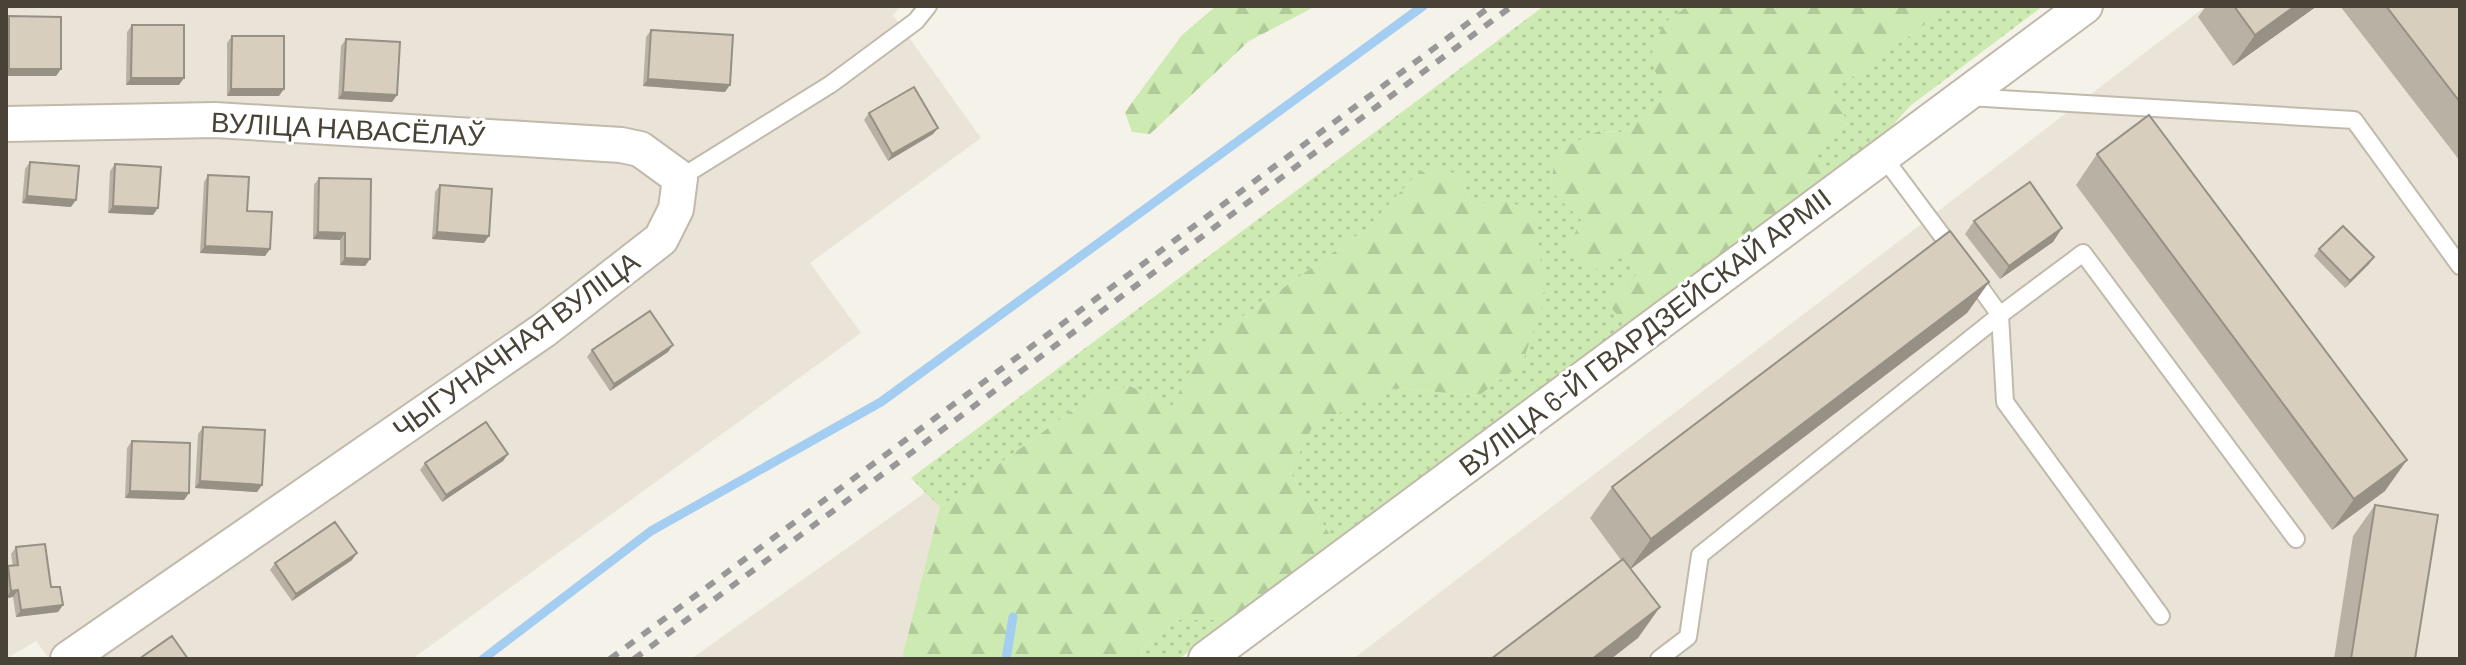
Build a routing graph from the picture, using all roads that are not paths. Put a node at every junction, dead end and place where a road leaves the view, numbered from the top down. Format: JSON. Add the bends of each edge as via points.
{"nodes":[{"id":1,"x":928,"y":6,"type":"edge"},
{"id":2,"x":2085,"y":6,"type":"edge"},
{"id":3,"x":1962,"y":97,"type":"junction"},
{"id":4,"x":6,"y":124,"type":"edge"},
{"id":5,"x":1882,"y":155,"type":"junction"},
{"id":6,"x":680,"y":178,"type":"junction"},
{"id":7,"x":2460,"y":266,"type":"edge"},
{"id":8,"x":2000,"y":315,"type":"junction"},
{"id":9,"x":2296,"y":539,"type":"dead end"},
{"id":10,"x":2161,"y":616,"type":"dead end"},
{"id":11,"x":68,"y":659,"type":"edge"},
{"id":12,"x":1206,"y":659,"type":"edge"},
{"id":13,"x":1659,"y":659,"type":"edge"}],
"edges":[{"from":1,"to":6,"type":"lane","via":[[916,21],[831,84]]},
{"from":2,"to":3,"type":"street","name":"ВУЛІЦА 6-Й ГВАРДЗЕЙСКАЙ АРМІІ"},
{"from":3,"to":5,"type":"street","name":"ВУЛІЦА 6-Й ГВАРДЗЕЙСКАЙ АРМІІ"},
{"from":3,"to":7,"type":"lane","via":[[2354,120]]},
{"from":4,"to":6,"type":"street","name":"ВУЛІЦА НАВАСЁЛАЎ","via":[[215,120],[621,145],[640,149]]},
{"from":5,"to":8,"type":"lane"},
{"from":5,"to":12,"type":"street","name":"ВУЛІЦА 6-Й ГВАРДЗЕЙСКАЙ АРМІІ"},
{"from":6,"to":11,"type":"street","name":"ЧЫГУНАЧНАЯ ВУЛІЦА","via":[[676,209],[661,239],[544,330]]},
{"from":8,"to":9,"type":"lane","via":[[2083,253]]},
{"from":8,"to":10,"type":"lane","via":[[2005,402]]},
{"from":8,"to":13,"type":"lane","via":[[1700,555],[1688,637]]}]}
